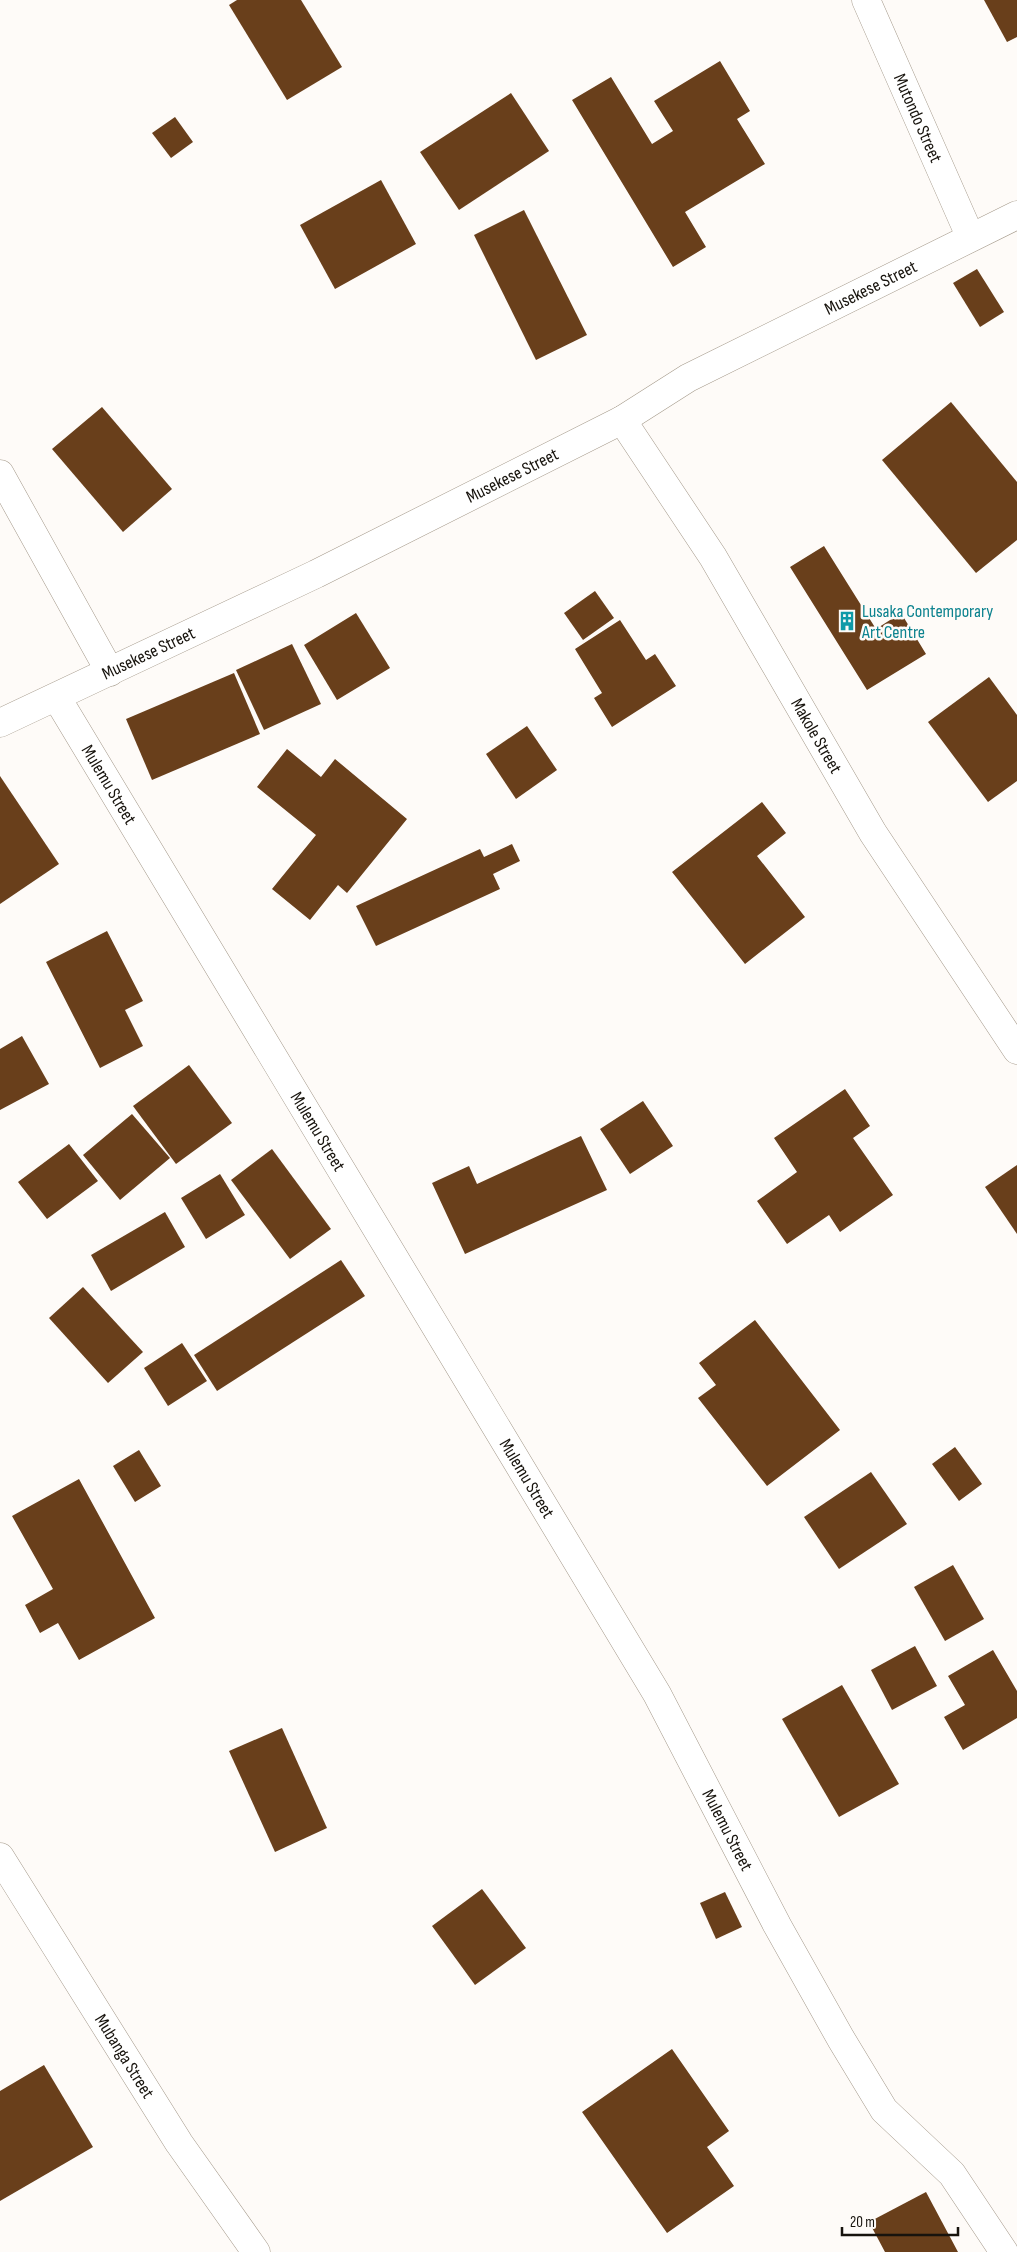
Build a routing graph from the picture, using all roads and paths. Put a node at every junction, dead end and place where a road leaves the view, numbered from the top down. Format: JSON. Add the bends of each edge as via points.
{"nodes":[{"id":1,"x":866,"y":0,"type":"edge"},
{"id":2,"x":1017,"y":215,"type":"edge"},
{"id":3,"x":970,"y":236,"type":"junction"},
{"id":4,"x":622,"y":420,"type":"junction"},
{"id":5,"x":0,"y":474,"type":"edge"},
{"id":6,"x":110,"y":672,"type":"junction"},
{"id":7,"x":57,"y":698,"type":"junction"},
{"id":8,"x":0,"y":724,"type":"edge"},
{"id":9,"x":1017,"y":1050,"type":"edge"},
{"id":10,"x":0,"y":1857,"type":"edge"},
{"id":11,"x":256,"y":2252,"type":"edge"},
{"id":12,"x":1004,"y":2252,"type":"edge"}],
"edges":[{"from":1,"to":3,"type":"street","name":"Mutondo Street"},
{"from":2,"to":3,"type":"street","name":"Musekese Street"},
{"from":3,"to":4,"type":"street","name":"Musekese Street","via":[[688,378]]},
{"from":4,"to":6,"type":"street","name":"Musekese Street","via":[[316,574]]},
{"from":4,"to":9,"type":"street","name":"Makole Street","via":[[713,557],[873,833]]},
{"from":5,"to":6,"type":"street"},
{"from":6,"to":7,"type":"street","name":"Musekese Street"},
{"from":7,"to":8,"type":"street","name":"Musekese Street"},
{"from":7,"to":12,"type":"street","name":"Mulemu Street","via":[[657,1694],[777,1925],[884,2110],[952,2174]]},
{"from":10,"to":11,"type":"street","name":"Mubanga Street","via":[[179,2143]]}]}
